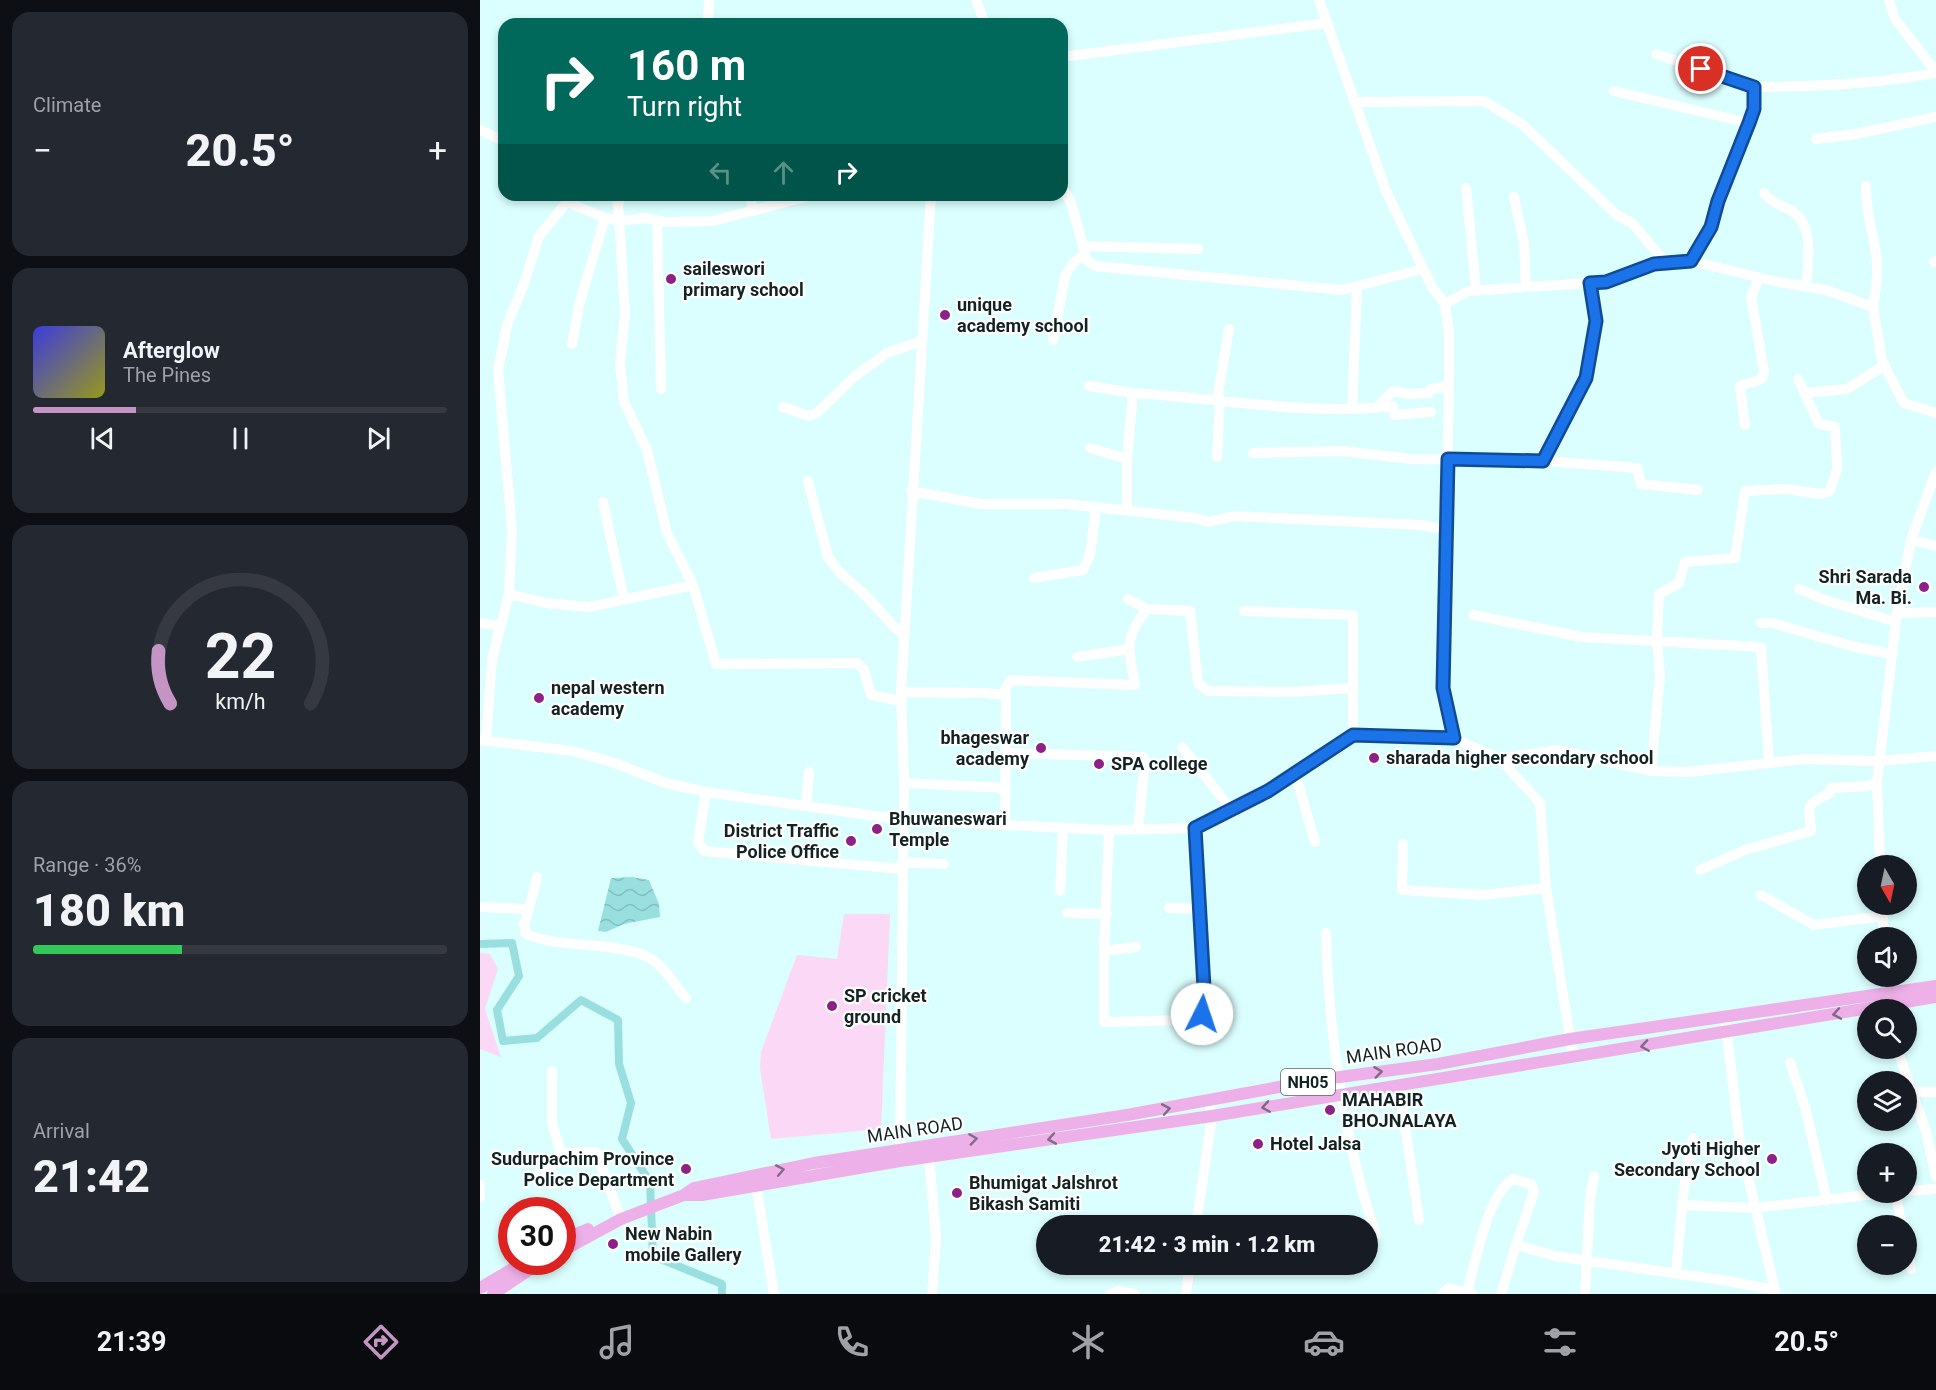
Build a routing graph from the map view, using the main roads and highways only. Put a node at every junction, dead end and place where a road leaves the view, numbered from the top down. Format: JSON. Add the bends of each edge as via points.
{"nodes":[{"id":1,"x":1936,"y":986,"type":"edge"},
{"id":2,"x":1936,"y":997,"type":"edge"},
{"id":3,"x":1898,"y":999,"type":"edge"},
{"id":4,"x":1917,"y":999,"type":"edge"},
{"id":5,"x":1857,"y":1005,"type":"edge"},
{"id":6,"x":1857,"y":1008,"type":"edge"},
{"id":7,"x":1438,"y":1064,"type":"junction"},
{"id":8,"x":1439,"y":1077,"type":"junction"},
{"id":9,"x":1072,"y":1130,"type":"junction"},
{"id":10,"x":900,"y":1155,"type":"junction"},
{"id":11,"x":684,"y":1195,"type":"junction"},
{"id":12,"x":619,"y":1220,"type":"junction"},
{"id":13,"x":576,"y":1234,"type":"edge"},
{"id":14,"x":576,"y":1243,"type":"edge"},
{"id":15,"x":502,"y":1275,"type":"edge"},
{"id":16,"x":522,"y":1275,"type":"edge"},
{"id":17,"x":480,"y":1288,"type":"edge"},
{"id":18,"x":493,"y":1294,"type":"edge"}],
"edges":[{"from":1,"to":3,"type":"main road","name":"MAIN ROAD","number":"NH05"},
{"from":2,"to":4,"type":"main road","name":"MAIN ROAD","number":"NH05"},
{"from":5,"to":7,"type":"main road","name":"MAIN ROAD","number":"NH05","via":[[1570,1039]]},
{"from":6,"to":8,"type":"main road","name":"MAIN ROAD","number":"NH05","one_way":true,"via":[[1728,1033]]},
{"from":7,"to":8,"type":"main road"},
{"from":9,"to":7,"type":"main road","name":"MAIN ROAD","number":"NH05","one_way":true,"via":[[1339,1077]]},
{"from":8,"to":9,"type":"main road","name":"MAIN ROAD","number":"NH05","one_way":true,"via":[[1212,1116]]},
{"from":10,"to":9,"type":"main road","name":"MAIN ROAD","number":"NH05","one_way":true},
{"from":9,"to":10,"type":"main road","name":"MAIN ROAD","number":"NH05","one_way":true,"via":[[929,1157]]},
{"from":10,"to":11,"type":"main road","name":"MAIN ROAD","number":"NH05","via":[[756,1185]]},
{"from":11,"to":10,"type":"main road","name":"MAIN ROAD","number":"NH05","one_way":true,"via":[[700,1186]]},
{"from":11,"to":12,"type":"main road","name":"MAIN ROAD","number":"NH05"},
{"from":12,"to":13,"type":"main road","number":"NH05"},
{"from":12,"to":14,"type":"main road","number":"NH05"},
{"from":15,"to":17,"type":"main road"},
{"from":16,"to":18,"type":"main road"}]}
